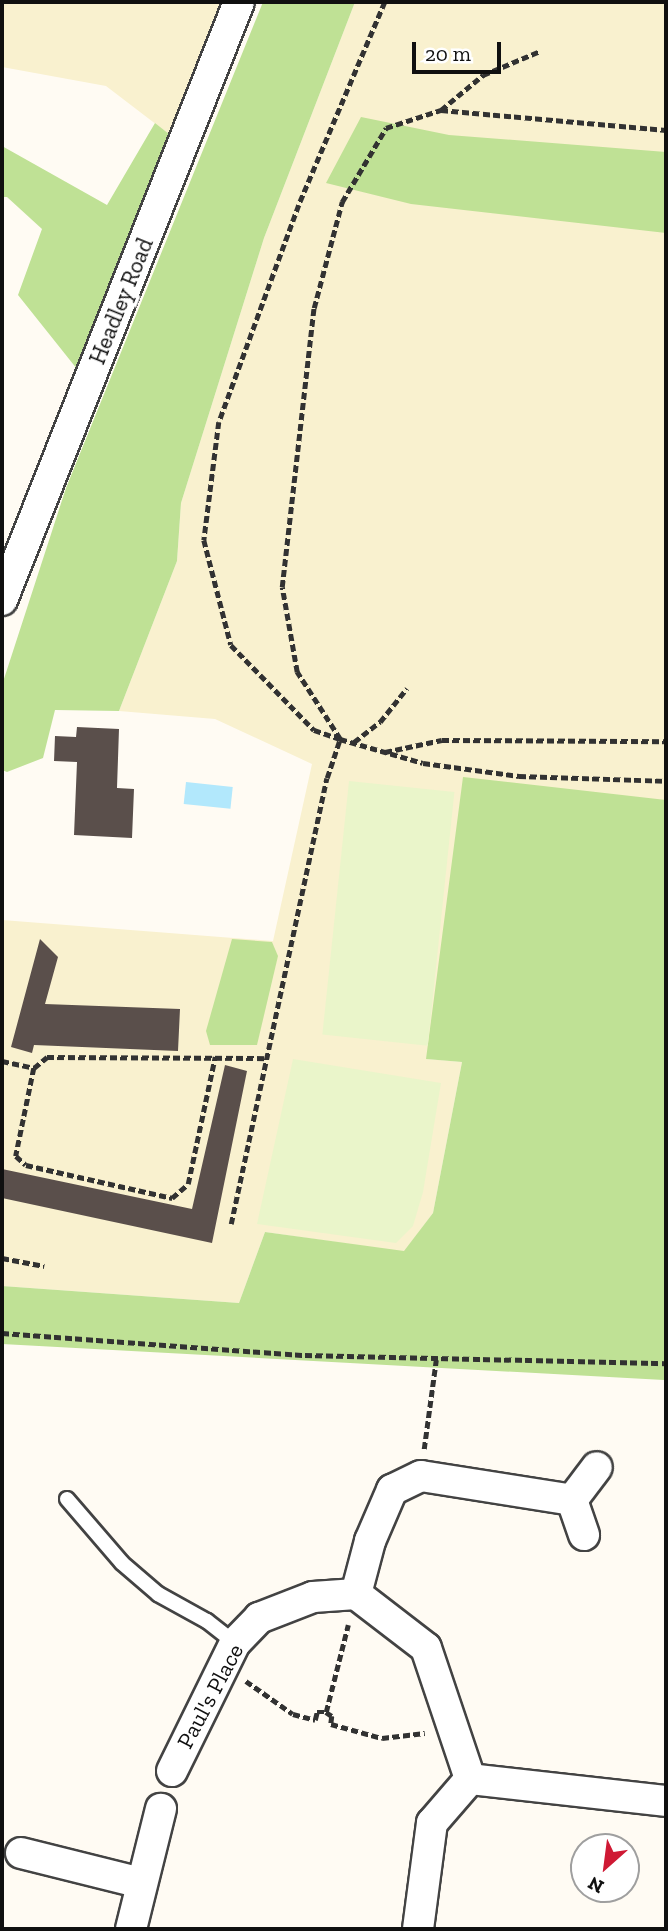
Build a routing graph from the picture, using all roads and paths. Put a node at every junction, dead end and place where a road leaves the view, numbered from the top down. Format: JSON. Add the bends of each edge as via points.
{"nodes":[{"id":1,"x":239,"y":2,"type":"edge"},
{"id":2,"x":385,"y":2,"type":"edge"},
{"id":3,"x":540,"y":51,"type":"dead end"},
{"id":4,"x":441,"y":110,"type":"junction"},
{"id":5,"x":666,"y":130,"type":"edge"},
{"id":6,"x":2,"y":600,"type":"edge"},
{"id":7,"x":407,"y":688,"type":"dead end"},
{"id":8,"x":340,"y":739,"type":"junction"},
{"id":9,"x":666,"y":741,"type":"edge"},
{"id":10,"x":353,"y":743,"type":"junction"},
{"id":11,"x":384,"y":752,"type":"junction"},
{"id":12,"x":666,"y":781,"type":"edge"},
{"id":13,"x":215,"y":1058,"type":"junction"},
{"id":14,"x":267,"y":1058,"type":"junction"},
{"id":15,"x":2,"y":1061,"type":"edge"},
{"id":16,"x":34,"y":1068,"type":"junction"},
{"id":17,"x":231,"y":1224,"type":"dead end"},
{"id":18,"x":2,"y":1258,"type":"edge"},
{"id":19,"x":44,"y":1266,"type":"dead end"},
{"id":20,"x":2,"y":1333,"type":"edge"},
{"id":21,"x":436,"y":1360,"type":"junction"},
{"id":22,"x":666,"y":1363,"type":"edge"},
{"id":23,"x":597,"y":1468,"type":"dead end"},
{"id":24,"x":421,"y":1476,"type":"junction"},
{"id":25,"x":67,"y":1499,"type":"dead end"},
{"id":26,"x":572,"y":1500,"type":"junction"},
{"id":27,"x":583,"y":1535,"type":"dead end"},
{"id":28,"x":356,"y":1594,"type":"junction"},
{"id":29,"x":230,"y":1652,"type":"junction"},
{"id":30,"x":326,"y":1712,"type":"junction"},
{"id":31,"x":448,"y":1722,"type":"junction"},
{"id":32,"x":172,"y":1771,"type":"dead end"},
{"id":33,"x":470,"y":1779,"type":"junction"},
{"id":34,"x":666,"y":1801,"type":"edge"},
{"id":35,"x":161,"y":1809,"type":"dead end"},
{"id":36,"x":21,"y":1853,"type":"dead end"},
{"id":37,"x":141,"y":1883,"type":"junction"},
{"id":38,"x":131,"y":1929,"type":"edge"},
{"id":39,"x":418,"y":1929,"type":"edge"}],
"edges":[{"from":1,"to":6,"type":"street","name":"Headley Road"},
{"from":2,"to":8,"type":"path","via":[[299,205],[219,422],[204,540],[231,645],[314,730]]},
{"from":3,"to":4,"type":"path","via":[[483,75]]},
{"from":4,"to":5,"type":"path"},
{"from":4,"to":8,"type":"path","via":[[386,128],[342,202],[314,308],[282,587],[296,673]]},
{"from":7,"to":10,"type":"path","via":[[380,722]]},
{"from":8,"to":10,"type":"path"},
{"from":8,"to":14,"type":"path","via":[[327,778]]},
{"from":9,"to":11,"type":"path","via":[[442,740]]},
{"from":10,"to":11,"type":"path"},
{"from":11,"to":12,"type":"path","via":[[423,763],[519,776]]},
{"from":13,"to":14,"type":"path"},
{"from":13,"to":16,"type":"path","via":[[47,1057]]},
{"from":13,"to":16,"type":"path","via":[[187,1184],[172,1198],[26,1165],[16,1156]]},
{"from":14,"to":17,"type":"path"},
{"from":15,"to":16,"type":"path"},
{"from":18,"to":19,"type":"path"},
{"from":20,"to":21,"type":"path"},
{"from":21,"to":22,"type":"path"},
{"from":21,"to":24,"type":"path"},
{"from":23,"to":26,"type":"street"},
{"from":24,"to":26,"type":"street"},
{"from":24,"to":28,"type":"street","via":[[392,1490],[370,1541]]},
{"from":25,"to":29,"type":"lane","via":[[122,1563],[158,1594],[207,1620]]},
{"from":26,"to":27,"type":"street"},
{"from":28,"to":29,"type":"street","name":"Paul's Place","via":[[313,1597],[259,1618]]},
{"from":28,"to":30,"type":"path"},
{"from":28,"to":31,"type":"street","via":[[426,1648]]},
{"from":29,"to":30,"type":"path","via":[[269,1700],[315,1720],[317,1712]]},
{"from":29,"to":32,"type":"street","name":"Paul's Place"},
{"from":30,"to":31,"type":"path","via":[[332,1716],[331,1724],[383,1738],[419,1737]]},
{"from":31,"to":33,"type":"street"},
{"from":33,"to":34,"type":"street"},
{"from":33,"to":39,"type":"street","via":[[432,1823]]},
{"from":35,"to":37,"type":"street"},
{"from":36,"to":37,"type":"street"},
{"from":37,"to":38,"type":"street"}]}
